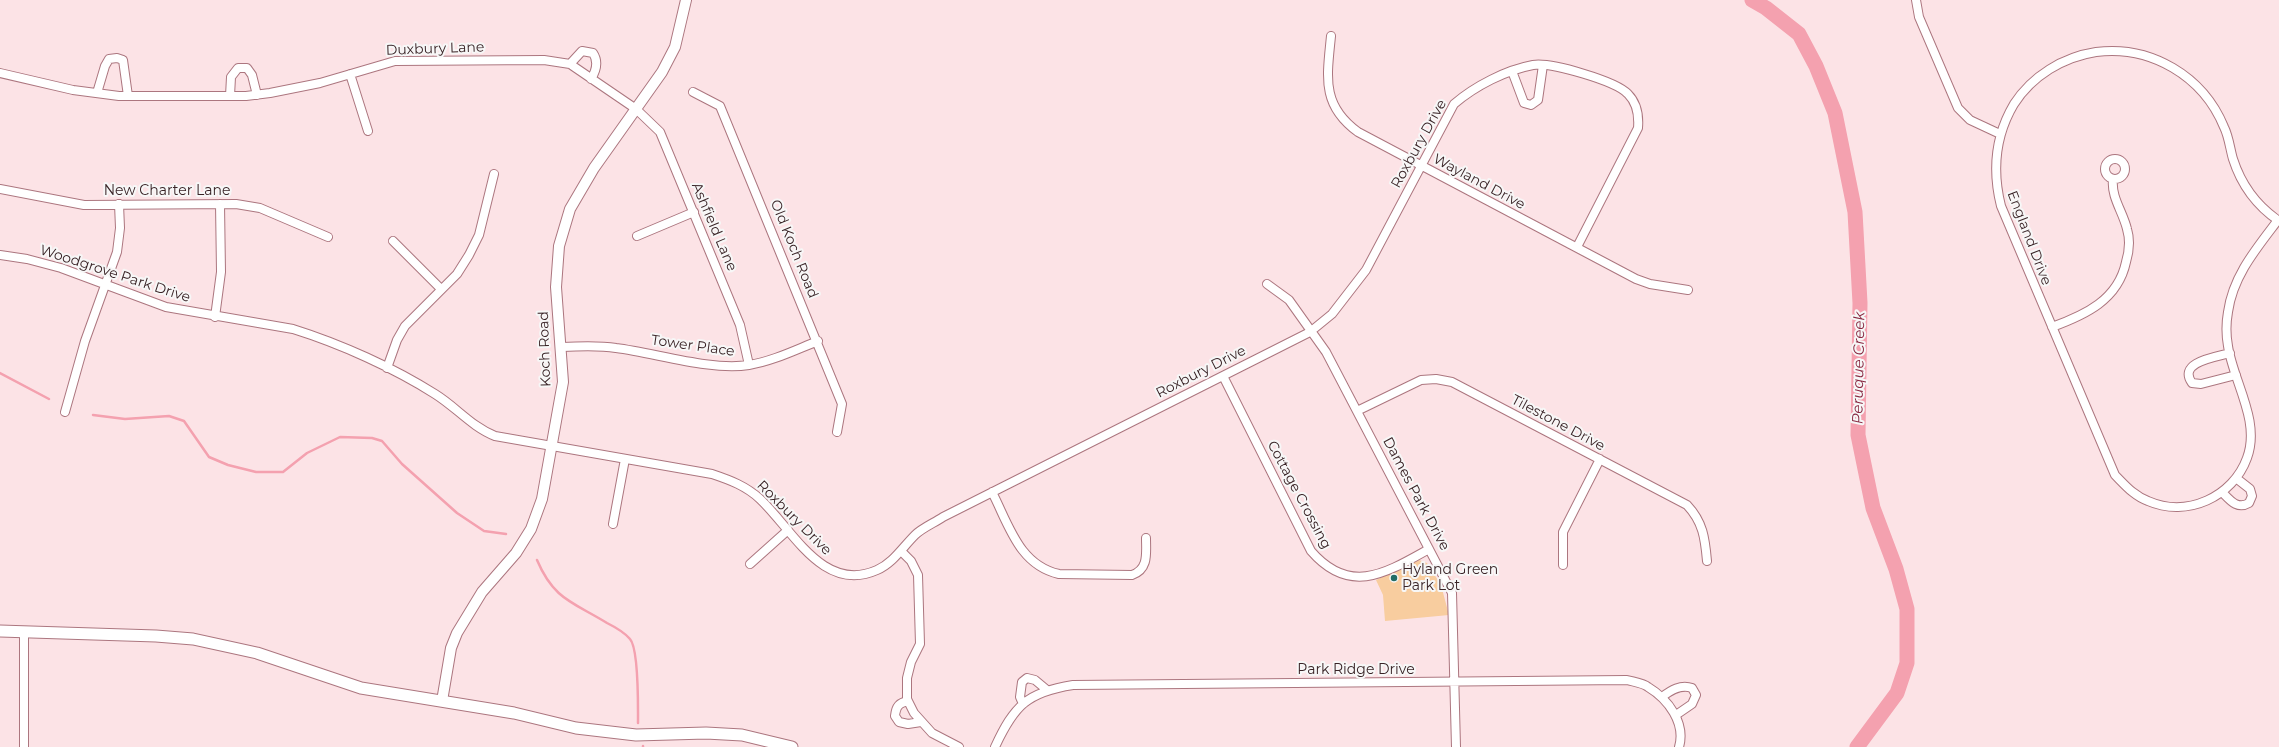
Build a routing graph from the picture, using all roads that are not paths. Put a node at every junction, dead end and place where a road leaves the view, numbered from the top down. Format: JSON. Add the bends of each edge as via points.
{"nodes":[{"id":1,"x":686,"y":0,"type":"edge"},
{"id":2,"x":1916,"y":0,"type":"edge"},
{"id":3,"x":1331,"y":36,"type":"dead end"},
{"id":4,"x":570,"y":64,"type":"junction"},
{"id":5,"x":1543,"y":65,"type":"junction"},
{"id":6,"x":1512,"y":71,"type":"junction"},
{"id":7,"x":0,"y":73,"type":"edge"},
{"id":8,"x":350,"y":74,"type":"junction"},
{"id":9,"x":591,"y":79,"type":"junction"},
{"id":10,"x":693,"y":92,"type":"dead end"},
{"id":11,"x":97,"y":93,"type":"junction"},
{"id":12,"x":257,"y":94,"type":"junction"},
{"id":13,"x":128,"y":96,"type":"junction"},
{"id":14,"x":230,"y":96,"type":"junction"},
{"id":15,"x":636,"y":109,"type":"junction"},
{"id":16,"x":368,"y":131,"type":"dead end"},
{"id":17,"x":2000,"y":134,"type":"junction"},
{"id":18,"x":1421,"y":166,"type":"junction"},
{"id":19,"x":494,"y":174,"type":"dead end"},
{"id":20,"x":2113,"y":180,"type":"dead end"},
{"id":21,"x":0,"y":189,"type":"edge"},
{"id":22,"x":119,"y":204,"type":"junction"},
{"id":23,"x":220,"y":204,"type":"junction"},
{"id":24,"x":694,"y":212,"type":"junction"},
{"id":25,"x":2278,"y":221,"type":"edge"},
{"id":26,"x":637,"y":236,"type":"dead end"},
{"id":27,"x":328,"y":237,"type":"dead end"},
{"id":28,"x":392,"y":241,"type":"dead end"},
{"id":29,"x":1577,"y":247,"type":"junction"},
{"id":30,"x":0,"y":255,"type":"edge"},
{"id":31,"x":1267,"y":284,"type":"dead end"},
{"id":32,"x":106,"y":285,"type":"junction"},
{"id":33,"x":440,"y":288,"type":"junction"},
{"id":34,"x":1688,"y":290,"type":"dead end"},
{"id":35,"x":215,"y":317,"type":"junction"},
{"id":36,"x":2052,"y":327,"type":"junction"},
{"id":37,"x":1310,"y":332,"type":"junction"},
{"id":38,"x":818,"y":341,"type":"junction"},
{"id":39,"x":562,"y":347,"type":"junction"},
{"id":40,"x":2230,"y":353,"type":"junction"},
{"id":41,"x":749,"y":365,"type":"junction"},
{"id":42,"x":387,"y":368,"type":"junction"},
{"id":43,"x":2236,"y":375,"type":"junction"},
{"id":44,"x":1223,"y":376,"type":"junction"},
{"id":45,"x":1357,"y":411,"type":"junction"},
{"id":46,"x":65,"y":412,"type":"dead end"},
{"id":47,"x":837,"y":432,"type":"dead end"},
{"id":48,"x":551,"y":446,"type":"junction"},
{"id":49,"x":625,"y":459,"type":"junction"},
{"id":50,"x":1600,"y":459,"type":"junction"},
{"id":51,"x":2236,"y":478,"type":"junction"},
{"id":52,"x":992,"y":492,"type":"junction"},
{"id":53,"x":2222,"y":492,"type":"junction"},
{"id":54,"x":613,"y":524,"type":"dead end"},
{"id":55,"x":788,"y":530,"type":"junction"},
{"id":56,"x":1146,"y":538,"type":"dead end"},
{"id":57,"x":1429,"y":549,"type":"junction"},
{"id":58,"x":901,"y":551,"type":"junction"},
{"id":59,"x":1707,"y":561,"type":"dead end"},
{"id":60,"x":750,"y":564,"type":"dead end"},
{"id":61,"x":1563,"y":566,"type":"dead end"},
{"id":62,"x":0,"y":631,"type":"edge"},
{"id":63,"x":24,"y":632,"type":"junction"},
{"id":64,"x":1455,"y":682,"type":"junction"},
{"id":65,"x":1047,"y":690,"type":"junction"},
{"id":66,"x":1662,"y":697,"type":"junction"},
{"id":67,"x":442,"y":701,"type":"junction"},
{"id":68,"x":908,"y":701,"type":"junction"},
{"id":69,"x":1023,"y":704,"type":"junction"},
{"id":70,"x":1676,"y":715,"type":"junction"},
{"id":71,"x":921,"y":722,"type":"junction"},
{"id":72,"x":24,"y":747,"type":"edge"},
{"id":73,"x":792,"y":747,"type":"edge"},
{"id":74,"x":959,"y":747,"type":"edge"},
{"id":75,"x":995,"y":747,"type":"edge"},
{"id":76,"x":1456,"y":747,"type":"edge"},
{"id":77,"x":1680,"y":747,"type":"edge"}],
"edges":[{"from":1,"to":15,"type":"street","name":"Koch Road","via":[[675,47],[662,72]]},
{"from":2,"to":17,"type":"street","via":[[1919,17],[1958,108],[1970,120]]},
{"from":3,"to":18,"type":"street","name":"Wayland Drive","via":[[1327,86],[1332,103],[1341,118],[1358,132]]},
{"from":4,"to":8,"type":"street","name":"Duxbury Lane","via":[[544,60],[416,60],[395,61]]},
{"from":4,"to":9,"type":"street","name":"Duxbury Lane"},
{"from":4,"to":9,"type":"street","via":[[582,51],[593,53],[596,58],[596,69]]},
{"from":5,"to":6,"type":"street","name":"Roxbury Drive","via":[[1534,64]]},
{"from":5,"to":6,"type":"street","via":[[1538,100],[1531,105],[1524,103]]},
{"from":5,"to":29,"type":"street","name":"Roxbury Drive","via":[[1617,85],[1629,94],[1639,117],[1638,128]]},
{"from":6,"to":18,"type":"street","name":"Roxbury Drive","via":[[1466,93],[1454,104]]},
{"from":7,"to":11,"type":"street","name":"Duxbury Lane"},
{"from":8,"to":12,"type":"street","name":"Duxbury Lane","via":[[320,83]]},
{"from":8,"to":16,"type":"street"},
{"from":9,"to":15,"type":"street","name":"Duxbury Lane"},
{"from":10,"to":38,"type":"street","name":"Old Koch Road","via":[[720,106]]},
{"from":11,"to":13,"type":"street","name":"Duxbury Lane"},
{"from":11,"to":13,"type":"street","via":[[105,66],[109,59],[117,58],[123,60]]},
{"from":12,"to":14,"type":"street","name":"Duxbury Lane"},
{"from":12,"to":14,"type":"street","via":[[247,68],[238,68],[231,77]]},
{"from":13,"to":14,"type":"street","name":"Duxbury Lane"},
{"from":15,"to":24,"type":"street","name":"Ashfield Lane","via":[[660,132]]},
{"from":15,"to":39,"type":"street","name":"Koch Road","via":[[594,168],[570,209],[560,246],[556,287]]},
{"from":17,"to":25,"type":"street","name":"England Drive","via":[[2017,100],[2029,86],[2055,65],[2105,51],[2124,51],[2149,56],[2179,70],[2195,82],[2216,108],[2225,129],[2233,160],[2248,190]]},
{"from":17,"to":36,"type":"street","name":"England Drive","via":[[1995,166],[1996,189]]},
{"from":18,"to":29,"type":"street","name":"Wayland Drive"},
{"from":18,"to":37,"type":"street","name":"Roxbury Drive","via":[[1366,270],[1332,314]]},
{"from":19,"to":33,"type":"street","via":[[479,235],[457,274]]},
{"from":20,"to":36,"type":"street","via":[[2112,189],[2128,231],[2129,253],[2125,270],[2116,288],[2093,310]]},
{"from":21,"to":22,"type":"street","name":"New Charter Lane","via":[[84,205]]},
{"from":22,"to":23,"type":"street","name":"New Charter Lane"},
{"from":22,"to":32,"type":"street","via":[[117,252]]},
{"from":23,"to":27,"type":"street","name":"New Charter Lane","via":[[260,208]]},
{"from":23,"to":35,"type":"street","via":[[220,272]]},
{"from":24,"to":26,"type":"street"},
{"from":24,"to":41,"type":"street","name":"Ashfield Lane","via":[[740,324]]},
{"from":25,"to":40,"type":"street","name":"England Drive","via":[[2252,254],[2232,291],[2228,313]]},
{"from":28,"to":33,"type":"street"},
{"from":29,"to":34,"type":"street","name":"Wayland Drive","via":[[1636,279]]},
{"from":30,"to":32,"type":"street","name":"Woodgrove Park Drive","via":[[46,263]]},
{"from":31,"to":37,"type":"street","name":"Dames Park Drive","via":[[1289,300]]},
{"from":32,"to":35,"type":"street","name":"Woodgrove Park Drive","via":[[166,307]]},
{"from":32,"to":46,"type":"street","via":[[85,341]]},
{"from":33,"to":42,"type":"street","via":[[404,326]]},
{"from":35,"to":42,"type":"street","name":"Woodgrove Park Drive","via":[[311,335]]},
{"from":36,"to":53,"type":"street","name":"England Drive","via":[[2106,455],[2126,488],[2148,501],[2176,508],[2204,502]]},
{"from":37,"to":44,"type":"street","name":"Roxbury Drive"},
{"from":37,"to":45,"type":"street","name":"Dames Park Drive","via":[[1326,352]]},
{"from":38,"to":41,"type":"street","name":"Tower Place","via":[[770,360]]},
{"from":38,"to":47,"type":"street","name":"Old Koch Road","via":[[842,404]]},
{"from":39,"to":41,"type":"street","name":"Tower Place","via":[[609,347],[714,365]]},
{"from":39,"to":48,"type":"street","name":"Koch Road","via":[[563,382]]},
{"from":40,"to":43,"type":"street","name":"England Drive"},
{"from":40,"to":43,"type":"street","via":[[2194,364],[2188,371],[2189,378],[2192,383],[2201,384]]},
{"from":42,"to":48,"type":"street","name":"Woodgrove Park Drive","via":[[447,401],[484,431],[495,436]]},
{"from":43,"to":51,"type":"street","name":"England Drive","via":[[2248,417],[2250,438],[2248,457]]},
{"from":44,"to":52,"type":"street","name":"Roxbury Drive"},
{"from":44,"to":57,"type":"street","name":"Cottage Crossing","via":[[1311,551],[1327,567],[1346,575],[1369,577],[1388,572]]},
{"from":45,"to":50,"type":"street","name":"Tilestone Drive","via":[[1421,380],[1452,382]]},
{"from":45,"to":57,"type":"street","name":"Dames Park Drive"},
{"from":48,"to":49,"type":"street","name":"Roxbury Drive"},
{"from":48,"to":67,"type":"street","name":"Koch Road","via":[[542,499],[531,530],[464,619],[451,648]]},
{"from":49,"to":54,"type":"street"},
{"from":49,"to":55,"type":"street","name":"Roxbury Drive","via":[[712,474],[738,483],[759,498]]},
{"from":50,"to":59,"type":"street","name":"Tilestone Drive","via":[[1687,505],[1697,516],[1704,533]]},
{"from":50,"to":61,"type":"street","via":[[1562,532]]},
{"from":51,"to":53,"type":"street","name":"England Drive"},
{"from":51,"to":53,"type":"street","via":[[2250,489],[2252,496],[2249,503],[2239,506]]},
{"from":52,"to":56,"type":"street","via":[[1024,555],[1036,566],[1048,571],[1059,574],[1138,573],[1146,563]]},
{"from":52,"to":58,"type":"street","name":"Roxbury Drive","via":[[931,524],[916,534]]},
{"from":55,"to":58,"type":"street","name":"Roxbury Drive","via":[[814,559],[830,570],[845,575],[863,575],[878,570],[891,562]]},
{"from":55,"to":60,"type":"street"},
{"from":57,"to":64,"type":"street","name":"Dames Park Drive","via":[[1452,593]]},
{"from":58,"to":68,"type":"street","via":[[912,561],[918,575],[920,644],[907,678]]},
{"from":62,"to":63,"type":"main road"},
{"from":63,"to":67,"type":"main road","via":[[193,639],[257,653],[361,688]]},
{"from":63,"to":72,"type":"street"},
{"from":64,"to":65,"type":"street","name":"Park Ridge Drive","via":[[1073,685]]},
{"from":64,"to":66,"type":"street","name":"Park Ridge Drive","via":[[1627,680],[1647,686]]},
{"from":64,"to":76,"type":"street","name":"Dames Park Drive"},
{"from":65,"to":69,"type":"street","name":"Park Ridge Drive"},
{"from":65,"to":69,"type":"street","via":[[1035,680],[1027,678],[1022,682],[1020,690]]},
{"from":66,"to":70,"type":"street","name":"Park Ridge Drive"},
{"from":66,"to":70,"type":"street","via":[[1672,689],[1683,686],[1695,691],[1692,704]]},
{"from":67,"to":73,"type":"main road","via":[[514,713],[605,733],[742,735]]},
{"from":68,"to":71,"type":"street"},
{"from":68,"to":71,"type":"street","via":[[896,708],[894,716],[899,722]]},
{"from":69,"to":75,"type":"street","name":"Park Ridge Drive","via":[[1014,711]]},
{"from":70,"to":77,"type":"street","name":"Park Ridge Drive"},
{"from":71,"to":74,"type":"street","via":[[932,733]]}]}
